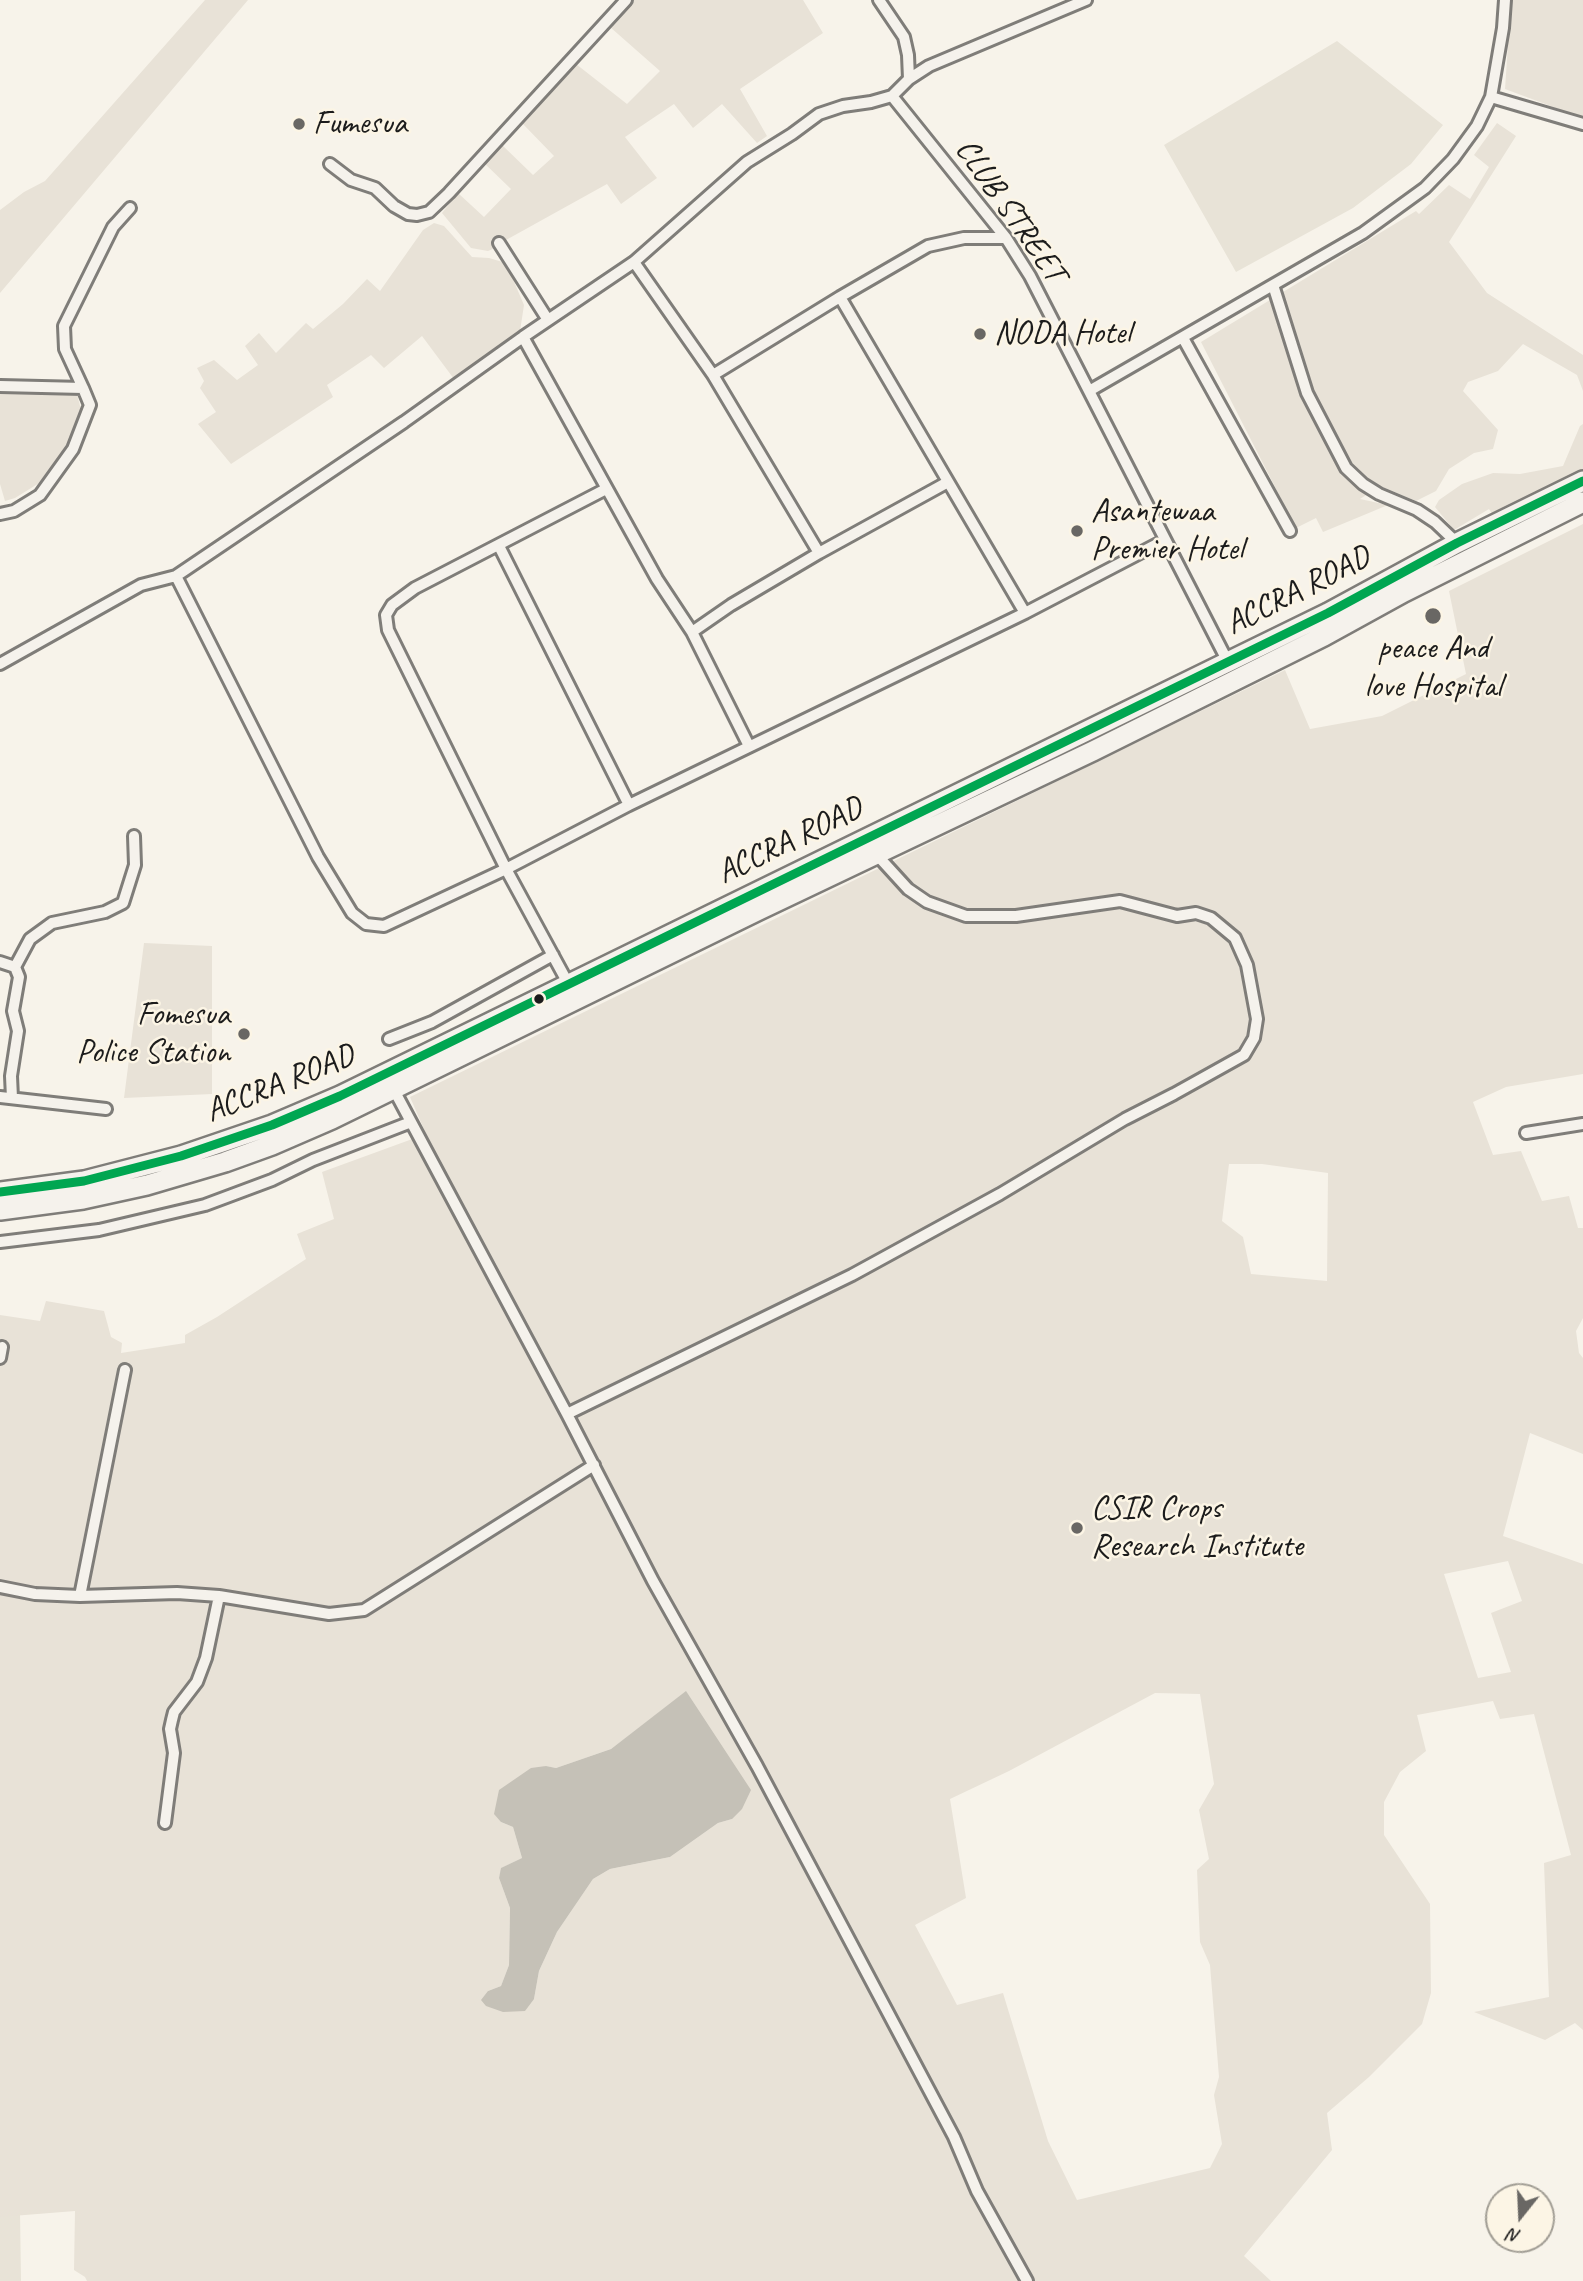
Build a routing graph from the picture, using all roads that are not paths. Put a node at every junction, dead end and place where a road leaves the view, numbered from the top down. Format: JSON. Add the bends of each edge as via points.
{"nodes":[{"id":1,"x":625,"y":0,"type":"edge"},
{"id":2,"x":880,"y":0,"type":"edge"},
{"id":3,"x":1086,"y":0,"type":"edge"},
{"id":4,"x":1505,"y":0,"type":"edge"},
{"id":5,"x":909,"y":79,"type":"junction"},
{"id":6,"x":892,"y":96,"type":"junction"},
{"id":7,"x":1491,"y":97,"type":"junction"},
{"id":8,"x":1583,"y":124,"type":"edge"},
{"id":9,"x":330,"y":164,"type":"dead end"},
{"id":10,"x":130,"y":208,"type":"dead end"},
{"id":11,"x":1006,"y":239,"type":"junction"},
{"id":12,"x":499,"y":243,"type":"dead end"},
{"id":13,"x":634,"y":262,"type":"junction"},
{"id":14,"x":1273,"y":285,"type":"junction"},
{"id":15,"x":840,"y":297,"type":"junction"},
{"id":16,"x":548,"y":320,"type":"junction"},
{"id":17,"x":523,"y":337,"type":"junction"},
{"id":18,"x":1183,"y":338,"type":"junction"},
{"id":19,"x":713,"y":375,"type":"junction"},
{"id":20,"x":0,"y":386,"type":"edge"},
{"id":21,"x":83,"y":388,"type":"junction"},
{"id":22,"x":1089,"y":391,"type":"junction"},
{"id":23,"x":1583,"y":481,"type":"edge"},
{"id":24,"x":948,"y":482,"type":"junction"},
{"id":25,"x":606,"y":489,"type":"junction"},
{"id":26,"x":1583,"y":502,"type":"edge"},
{"id":27,"x":0,"y":514,"type":"edge"},
{"id":28,"x":1290,"y":531,"type":"dead end"},
{"id":29,"x":1165,"y":540,"type":"junction"},
{"id":30,"x":1457,"y":544,"type":"junction"},
{"id":31,"x":499,"y":546,"type":"junction"},
{"id":32,"x":819,"y":553,"type":"junction"},
{"id":33,"x":176,"y":576,"type":"junction"},
{"id":34,"x":1025,"y":612,"type":"junction"},
{"id":35,"x":692,"y":632,"type":"junction"},
{"id":36,"x":1228,"y":662,"type":"junction"},
{"id":37,"x":0,"y":664,"type":"edge"},
{"id":38,"x":749,"y":746,"type":"junction"},
{"id":39,"x":629,"y":805,"type":"junction"},
{"id":40,"x":134,"y":836,"type":"dead end"},
{"id":41,"x":877,"y":855,"type":"junction"},
{"id":42,"x":506,"y":869,"type":"junction"},
{"id":43,"x":553,"y":955,"type":"junction"},
{"id":44,"x":0,"y":962,"type":"edge"},
{"id":45,"x":15,"y":967,"type":"junction"},
{"id":46,"x":569,"y":985,"type":"junction"},
{"id":47,"x":389,"y":1039,"type":"dead end"},
{"id":48,"x":394,"y":1090,"type":"junction"},
{"id":49,"x":0,"y":1097,"type":"edge"},
{"id":50,"x":12,"y":1098,"type":"junction"},
{"id":51,"x":106,"y":1109,"type":"dead end"},
{"id":52,"x":411,"y":1122,"type":"junction"},
{"id":53,"x":1583,"y":1124,"type":"edge"},
{"id":54,"x":1526,"y":1133,"type":"dead end"},
{"id":55,"x":0,"y":1192,"type":"edge"},
{"id":56,"x":0,"y":1210,"type":"edge"},
{"id":57,"x":0,"y":1242,"type":"edge"},
{"id":58,"x":125,"y":1370,"type":"dead end"},
{"id":59,"x":567,"y":1414,"type":"junction"},
{"id":60,"x":594,"y":1465,"type":"junction"},
{"id":61,"x":0,"y":1587,"type":"edge"},
{"id":62,"x":80,"y":1596,"type":"junction"},
{"id":63,"x":219,"y":1596,"type":"junction"},
{"id":64,"x":165,"y":1824,"type":"dead end"},
{"id":65,"x":1027,"y":2281,"type":"edge"}],
"edges":[{"from":1,"to":9,"type":"street","via":[[429,212],[408,214],[375,188],[351,180]]},
{"from":2,"to":5,"type":"street","via":[[904,37]]},
{"from":3,"to":5,"type":"street","via":[[929,66]]},
{"from":4,"to":7,"type":"street"},
{"from":5,"to":6,"type":"street"},
{"from":6,"to":11,"type":"street","name":"CLUB STREET"},
{"from":6,"to":13,"type":"street","via":[[819,114],[747,162]]},
{"from":7,"to":8,"type":"street"},
{"from":7,"to":14,"type":"street","via":[[1477,126],[1425,188],[1363,233]]},
{"from":10,"to":21,"type":"street","via":[[113,227],[64,326],[65,349]]},
{"from":11,"to":15,"type":"street","via":[[964,238],[928,246]]},
{"from":11,"to":22,"type":"street","name":"CLUB STREET"},
{"from":12,"to":16,"type":"street"},
{"from":13,"to":16,"type":"street"},
{"from":13,"to":19,"type":"street"},
{"from":14,"to":18,"type":"street"},
{"from":14,"to":30,"type":"street","via":[[1307,393],[1346,468],[1379,494],[1435,522]]},
{"from":15,"to":19,"type":"street"},
{"from":15,"to":24,"type":"street"},
{"from":16,"to":17,"type":"street"},
{"from":17,"to":25,"type":"street"},
{"from":17,"to":33,"type":"street"},
{"from":18,"to":22,"type":"street"},
{"from":18,"to":28,"type":"street"},
{"from":19,"to":32,"type":"street"},
{"from":20,"to":21,"type":"street"},
{"from":21,"to":27,"type":"street","via":[[90,405],[74,449],[40,495],[14,512]]},
{"from":22,"to":29,"type":"street","name":"CLUB STREET"},
{"from":23,"to":30,"type":"highway","name":"ACCRA ROAD"},
{"from":24,"to":32,"type":"street"},
{"from":24,"to":34,"type":"street"},
{"from":25,"to":31,"type":"street"},
{"from":25,"to":35,"type":"street"},
{"from":26,"to":41,"type":"highway","name":"ACCRA ROAD","via":[[1299,648]]},
{"from":29,"to":34,"type":"street"},
{"from":29,"to":36,"type":"street","name":"CLUB STREET"},
{"from":30,"to":36,"type":"highway","name":"ACCRA ROAD"},
{"from":31,"to":39,"type":"street"},
{"from":31,"to":42,"type":"street","via":[[415,588],[386,615],[388,630]]},
{"from":32,"to":35,"type":"street"},
{"from":33,"to":37,"type":"street","via":[[142,585]]},
{"from":33,"to":42,"type":"street","via":[[317,858],[352,913],[366,924],[384,926]]},
{"from":34,"to":38,"type":"street"},
{"from":35,"to":38,"type":"street"},
{"from":36,"to":46,"type":"highway","name":"ACCRA ROAD"},
{"from":38,"to":39,"type":"street"},
{"from":39,"to":42,"type":"street"},
{"from":40,"to":45,"type":"street","via":[[135,865],[123,903],[105,912],[52,923],[30,939]]},
{"from":41,"to":48,"type":"highway","name":"ACCRA ROAD"},
{"from":41,"to":59,"type":"street","via":[[908,889],[927,902],[966,916],[1016,916],[1120,901],[1177,916],[1196,913],[1211,918],[1235,938],[1247,965],[1257,1019],[1254,1038],[1244,1055],[1000,1194],[852,1275]]},
{"from":42,"to":43,"type":"street"},
{"from":43,"to":46,"type":"street"},
{"from":43,"to":47,"type":"street","via":[[432,1022]]},
{"from":44,"to":45,"type":"street"},
{"from":45,"to":50,"type":"street","via":[[19,977],[13,1011],[18,1031]]},
{"from":46,"to":55,"type":"highway","name":"ACCRA ROAD","via":[[340,1096],[233,1140],[84,1181]]},
{"from":48,"to":52,"type":"street"},
{"from":48,"to":56,"type":"highway","name":"ACCRA ROAD","via":[[225,1162],[83,1199]]},
{"from":49,"to":50,"type":"street"},
{"from":50,"to":51,"type":"street"},
{"from":52,"to":57,"type":"street","via":[[205,1205],[99,1230]]},
{"from":52,"to":59,"type":"street"},
{"from":53,"to":54,"type":"street"},
{"from":58,"to":62,"type":"street"},
{"from":59,"to":60,"type":"street"},
{"from":60,"to":63,"type":"street","via":[[364,1610],[329,1614]]},
{"from":60,"to":65,"type":"street","via":[[858,1955]]},
{"from":61,"to":62,"type":"street"},
{"from":62,"to":63,"type":"street"},
{"from":63,"to":64,"type":"street","via":[[197,1682],[172,1720],[174,1753]]}]}
